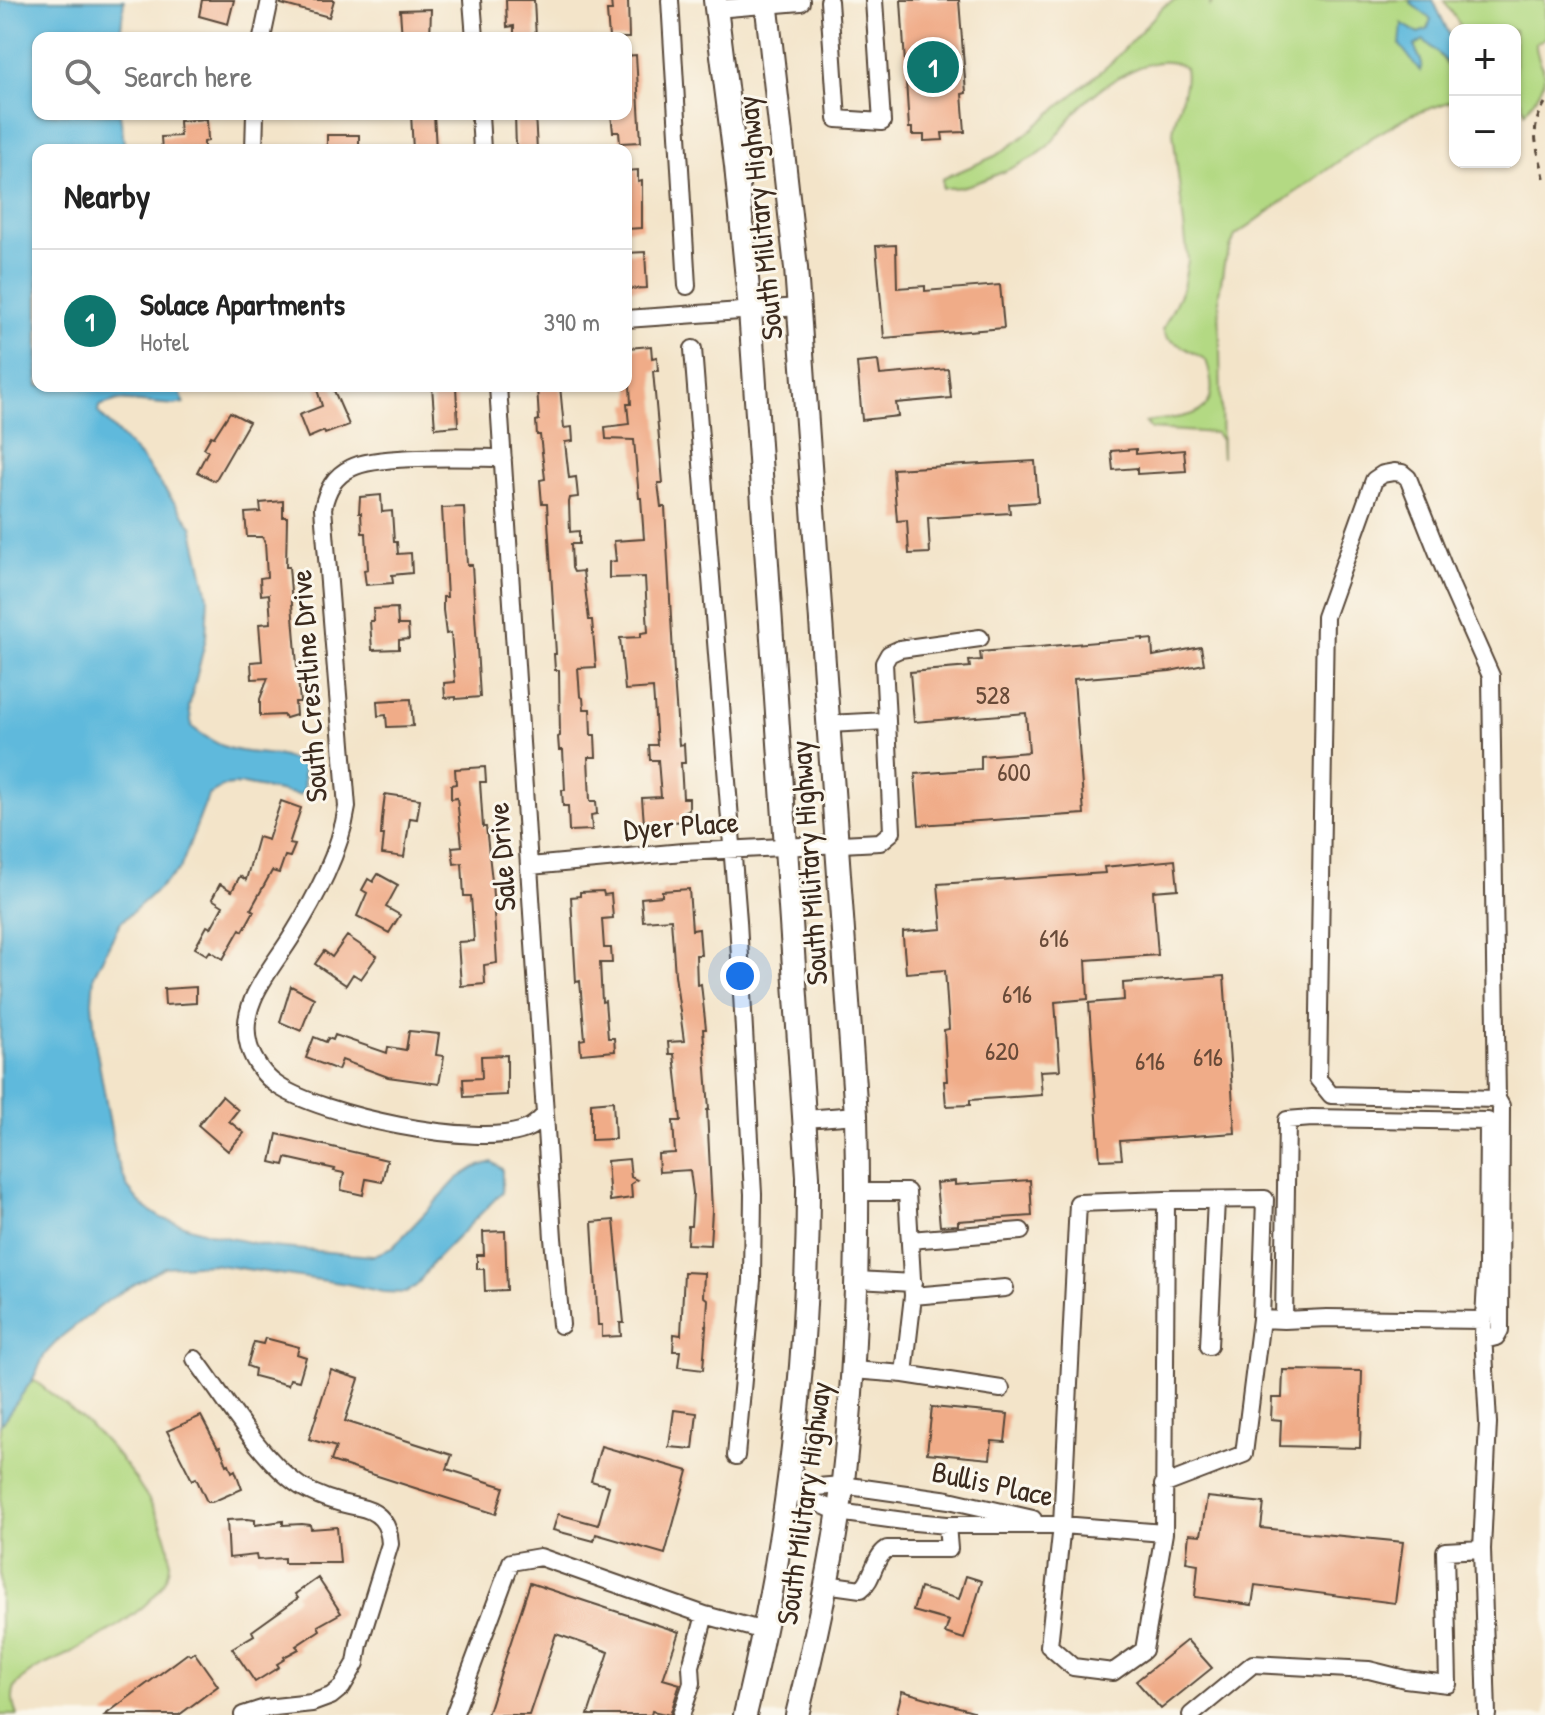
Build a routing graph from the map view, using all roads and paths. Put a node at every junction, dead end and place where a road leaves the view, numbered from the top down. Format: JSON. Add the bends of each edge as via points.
{"nodes":[{"id":1,"x":270,"y":0,"type":"edge"},
{"id":2,"x":472,"y":0,"type":"edge"},
{"id":3,"x":670,"y":0,"type":"edge"},
{"id":4,"x":837,"y":0,"type":"edge"},
{"id":5,"x":874,"y":0,"type":"edge"},
{"id":6,"x":801,"y":1,"type":"edge"},
{"id":7,"x":829,"y":1,"type":"edge"},
{"id":8,"x":766,"y":2,"type":"edge"},
{"id":9,"x":716,"y":5,"type":"edge"},
{"id":10,"x":263,"y":32,"type":"edge"},
{"id":11,"x":475,"y":32,"type":"edge"},
{"id":12,"x":1545,"y":103,"type":"edge"},
{"id":13,"x":255,"y":120,"type":"edge"},
{"id":14,"x":480,"y":120,"type":"edge"},
{"id":15,"x":254,"y":144,"type":"edge"},
{"id":16,"x":482,"y":144,"type":"edge"},
{"id":17,"x":1545,"y":183,"type":"edge"},
{"id":18,"x":687,"y":286,"type":"dead end"},
{"id":19,"x":799,"y":307,"type":"junction"},
{"id":20,"x":750,"y":310,"type":"junction"},
{"id":21,"x":632,"y":319,"type":"edge"},
{"id":22,"x":693,"y":349,"type":"dead end"},
{"id":23,"x":498,"y":392,"type":"edge"},
{"id":24,"x":503,"y":458,"type":"junction"},
{"id":25,"x":980,"y":638,"type":"dead end"},
{"id":26,"x":887,"y":721,"type":"junction"},
{"id":27,"x":828,"y":724,"type":"junction"},
{"id":28,"x":837,"y":843,"type":"junction"},
{"id":29,"x":786,"y":847,"type":"junction"},
{"id":30,"x":732,"y":849,"type":"junction"},
{"id":31,"x":530,"y":866,"type":"junction"},
{"id":32,"x":1497,"y":1099,"type":"junction"},
{"id":33,"x":545,"y":1114,"type":"junction"},
{"id":34,"x":856,"y":1115,"type":"junction"},
{"id":35,"x":806,"y":1119,"type":"junction"},
{"id":36,"x":858,"y":1192,"type":"junction"},
{"id":37,"x":1166,"y":1200,"type":"junction"},
{"id":38,"x":1216,"y":1200,"type":"junction"},
{"id":39,"x":1021,"y":1231,"type":"dead end"},
{"id":40,"x":910,"y":1240,"type":"junction"},
{"id":41,"x":857,"y":1280,"type":"junction"},
{"id":42,"x":1005,"y":1288,"type":"dead end"},
{"id":43,"x":913,"y":1289,"type":"junction"},
{"id":44,"x":1261,"y":1319,"type":"junction"},
{"id":45,"x":1284,"y":1320,"type":"junction"},
{"id":46,"x":1484,"y":1320,"type":"junction"},
{"id":47,"x":561,"y":1325,"type":"dead end"},
{"id":48,"x":1484,"y":1340,"type":"junction"},
{"id":49,"x":1209,"y":1346,"type":"dead end"},
{"id":50,"x":195,"y":1359,"type":"dead end"},
{"id":51,"x":853,"y":1370,"type":"junction"},
{"id":52,"x":904,"y":1374,"type":"junction"},
{"id":53,"x":1001,"y":1389,"type":"dead end"},
{"id":54,"x":736,"y":1456,"type":"dead end"},
{"id":55,"x":842,"y":1485,"type":"junction"},
{"id":56,"x":1163,"y":1485,"type":"junction"},
{"id":57,"x":789,"y":1490,"type":"junction"},
{"id":58,"x":838,"y":1512,"type":"junction"},
{"id":59,"x":947,"y":1525,"type":"junction"},
{"id":60,"x":1062,"y":1525,"type":"junction"},
{"id":61,"x":1164,"y":1533,"type":"junction"},
{"id":62,"x":1482,"y":1549,"type":"junction"},
{"id":63,"x":825,"y":1584,"type":"junction"},
{"id":64,"x":705,"y":1615,"type":"junction"},
{"id":65,"x":764,"y":1631,"type":"junction"},
{"id":66,"x":800,"y":1714,"type":"edge"},
{"id":67,"x":243,"y":1715,"type":"edge"},
{"id":68,"x":454,"y":1715,"type":"edge"},
{"id":69,"x":681,"y":1715,"type":"edge"},
{"id":70,"x":745,"y":1715,"type":"edge"},
{"id":71,"x":1191,"y":1715,"type":"edge"},
{"id":72,"x":1487,"y":1715,"type":"edge"}],
"edges":[{"from":1,"to":10,"type":"street"},
{"from":2,"to":11,"type":"street"},
{"from":3,"to":18,"type":"street"},
{"from":4,"to":7,"type":"street","name":"South Military Highway"},
{"from":5,"to":7,"type":"street","via":[[882,122],[837,119]]},
{"from":6,"to":7,"type":"street","name":"South Military Highway"},
{"from":6,"to":8,"type":"street","name":"South Military Highway"},
{"from":8,"to":9,"type":"street","name":"South Military Highway"},
{"from":8,"to":19,"type":"main road","name":"South Military Highway"},
{"from":9,"to":20,"type":"main road","name":"South Military Highway"},
{"from":12,"to":17,"type":"path","via":[[1534,127]]},
{"from":13,"to":15,"type":"street"},
{"from":14,"to":16,"type":"street"},
{"from":19,"to":20,"type":"street"},
{"from":19,"to":27,"type":"main road","name":"South Military Highway"},
{"from":20,"to":21,"type":"street"},
{"from":20,"to":29,"type":"main road","name":"South Military Highway"},
{"from":22,"to":30,"type":"street"},
{"from":23,"to":24,"type":"street","name":"Sale Drive"},
{"from":24,"to":31,"type":"street","name":"Sale Drive"},
{"from":24,"to":33,"type":"street","name":"South Crestline Drive","via":[[367,462],[342,473],[326,494],[347,807],[321,883],[254,997],[247,1032],[256,1062],[276,1085],[355,1116],[474,1134],[525,1130]]},
{"from":25,"to":26,"type":"street","via":[[889,654],[884,663]]},
{"from":26,"to":27,"type":"street"},
{"from":26,"to":28,"type":"street","name":"Dyer Place","via":[[892,832],[880,842]]},
{"from":27,"to":28,"type":"main road","name":"South Military Highway"},
{"from":28,"to":29,"type":"street","name":"Dyer Place"},
{"from":28,"to":34,"type":"main road","name":"South Military Highway"},
{"from":29,"to":30,"type":"street","name":"Dyer Place"},
{"from":29,"to":35,"type":"main road","name":"South Military Highway"},
{"from":30,"to":31,"type":"street","name":"Dyer Place"},
{"from":30,"to":54,"type":"street","via":[[753,1194],[752,1280]]},
{"from":31,"to":33,"type":"street","name":"Sale Drive"},
{"from":32,"to":32,"type":"street","via":[[1491,676],[1415,490],[1408,478],[1394,472],[1374,480],[1325,617],[1318,1079],[1331,1095]]},
{"from":32,"to":48,"type":"street","via":[[1500,1330]]},
{"from":33,"to":47,"type":"street","name":"Sale Drive"},
{"from":34,"to":35,"type":"street"},
{"from":34,"to":36,"type":"main road","name":"South Military Highway"},
{"from":35,"to":57,"type":"main road","name":"South Military Highway","via":[[807,1286]]},
{"from":36,"to":40,"type":"street","via":[[907,1192]]},
{"from":36,"to":41,"type":"main road","name":"South Military Highway"},
{"from":37,"to":38,"type":"street"},
{"from":37,"to":56,"type":"street"},
{"from":37,"to":60,"type":"street","via":[[1078,1203]]},
{"from":38,"to":44,"type":"street","via":[[1265,1199]]},
{"from":38,"to":49,"type":"street"},
{"from":39,"to":40,"type":"street"},
{"from":40,"to":43,"type":"street"},
{"from":41,"to":43,"type":"street"},
{"from":41,"to":51,"type":"main road","name":"South Military Highway"},
{"from":42,"to":43,"type":"street"},
{"from":43,"to":52,"type":"street"},
{"from":44,"to":45,"type":"street"},
{"from":44,"to":56,"type":"street","via":[[1244,1454]]},
{"from":45,"to":46,"type":"street"},
{"from":45,"to":46,"type":"street","via":[[1287,1120],[1312,1118],[1488,1121]]},
{"from":46,"to":48,"type":"street"},
{"from":48,"to":62,"type":"street","via":[[1488,1423]]},
{"from":50,"to":67,"type":"street","via":[[283,1472],[316,1495],[372,1510],[389,1533],[356,1663],[342,1687],[312,1703]]},
{"from":51,"to":52,"type":"street"},
{"from":51,"to":55,"type":"main road","name":"South Military Highway"},
{"from":52,"to":53,"type":"street"},
{"from":55,"to":57,"type":"street","name":"Bullis Place"},
{"from":55,"to":58,"type":"main road","name":"South Military Highway"},
{"from":55,"to":60,"type":"street","name":"Bullis Place","via":[[949,1500]]},
{"from":56,"to":61,"type":"street"},
{"from":57,"to":58,"type":"street","name":"Bullis Place"},
{"from":57,"to":65,"type":"main road","name":"South Military Highway"},
{"from":58,"to":59,"type":"street","name":"Bullis Place"},
{"from":58,"to":63,"type":"main road","name":"South Military Highway"},
{"from":59,"to":60,"type":"street","name":"Bullis Place"},
{"from":59,"to":63,"type":"street","via":[[949,1549],[887,1549],[861,1589]]},
{"from":60,"to":61,"type":"street"},
{"from":60,"to":61,"type":"street","via":[[1049,1646],[1073,1667],[1113,1672],[1144,1650]]},
{"from":62,"to":71,"type":"street","via":[[1445,1551],[1448,1684],[1369,1670],[1253,1664]]},
{"from":62,"to":72,"type":"street"},
{"from":63,"to":66,"type":"main road","name":"South Military Highway"},
{"from":64,"to":65,"type":"street"},
{"from":64,"to":68,"type":"street","via":[[540,1557],[511,1562]]},
{"from":64,"to":69,"type":"street"},
{"from":65,"to":70,"type":"main road","name":"South Military Highway"}]}
